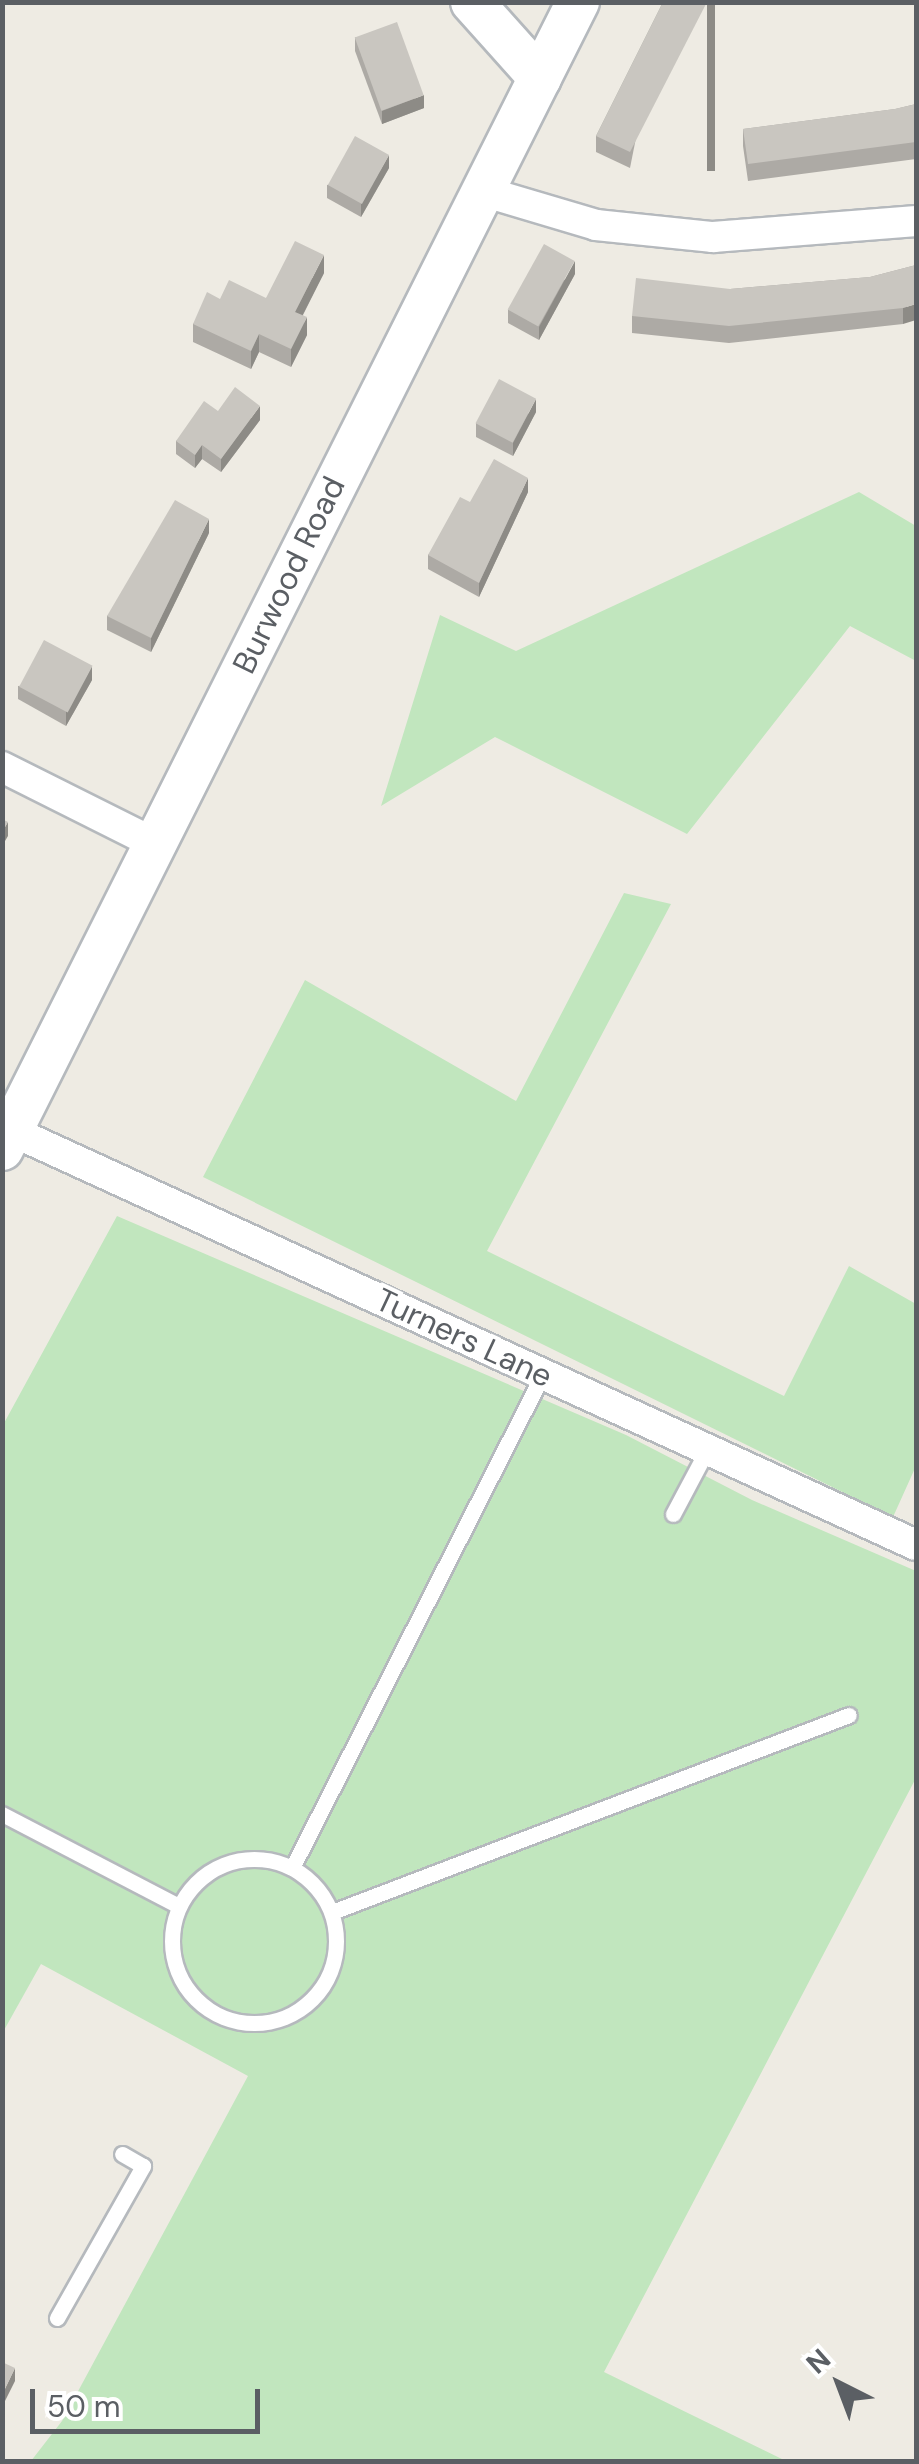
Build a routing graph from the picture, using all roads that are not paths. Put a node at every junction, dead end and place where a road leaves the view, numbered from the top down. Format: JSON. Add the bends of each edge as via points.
{"nodes":[{"id":1,"x":472,"y":2,"type":"edge"},
{"id":2,"x":578,"y":2,"type":"edge"},
{"id":3,"x":540,"y":78,"type":"junction"},
{"id":4,"x":482,"y":191,"type":"junction"},
{"id":5,"x":916,"y":221,"type":"edge"},
{"id":6,"x":2,"y":767,"type":"edge"},
{"id":7,"x":156,"y":844,"type":"junction"},
{"id":8,"x":7,"y":1140,"type":"edge"},
{"id":9,"x":543,"y":1374,"type":"junction"},
{"id":10,"x":707,"y":1450,"type":"junction"},
{"id":11,"x":673,"y":1514,"type":"dead end"},
{"id":12,"x":916,"y":1546,"type":"edge"},
{"id":13,"x":850,"y":1715,"type":"dead end"},
{"id":14,"x":2,"y":1814,"type":"edge"},
{"id":15,"x":292,"y":1868,"type":"junction"},
{"id":16,"x":179,"y":1906,"type":"junction"},
{"id":17,"x":332,"y":1912,"type":"junction"},
{"id":18,"x":122,"y":2154,"type":"dead end"},
{"id":19,"x":56,"y":2318,"type":"dead end"}],
"edges":[{"from":1,"to":3,"type":"street"},
{"from":2,"to":3,"type":"street","name":"Burwood Road"},
{"from":3,"to":4,"type":"street","name":"Burwood Road"},
{"from":4,"to":5,"type":"street","via":[[596,225],[713,237]]},
{"from":4,"to":7,"type":"street","name":"Burwood Road"},
{"from":6,"to":7,"type":"street"},
{"from":7,"to":8,"type":"street","name":"Burwood Road"},
{"from":8,"to":9,"type":"street","name":"Turners Lane"},
{"from":9,"to":10,"type":"street","name":"Turners Lane"},
{"from":9,"to":15,"type":"lane"},
{"from":10,"to":11,"type":"lane"},
{"from":10,"to":12,"type":"street","name":"Turners Lane"},
{"from":13,"to":17,"type":"lane"},
{"from":14,"to":16,"type":"lane"},
{"from":15,"to":16,"type":"lane","via":[[250,1858],[229,1862],[208,1872]]},
{"from":15,"to":17,"type":"lane","via":[[316,1886]]},
{"from":16,"to":17,"type":"lane","via":[[173,1950],[187,1990],[208,2011],[250,2023],[293,2014],[316,1996],[337,1942]]},
{"from":18,"to":19,"type":"lane","via":[[144,2166]]}]}
